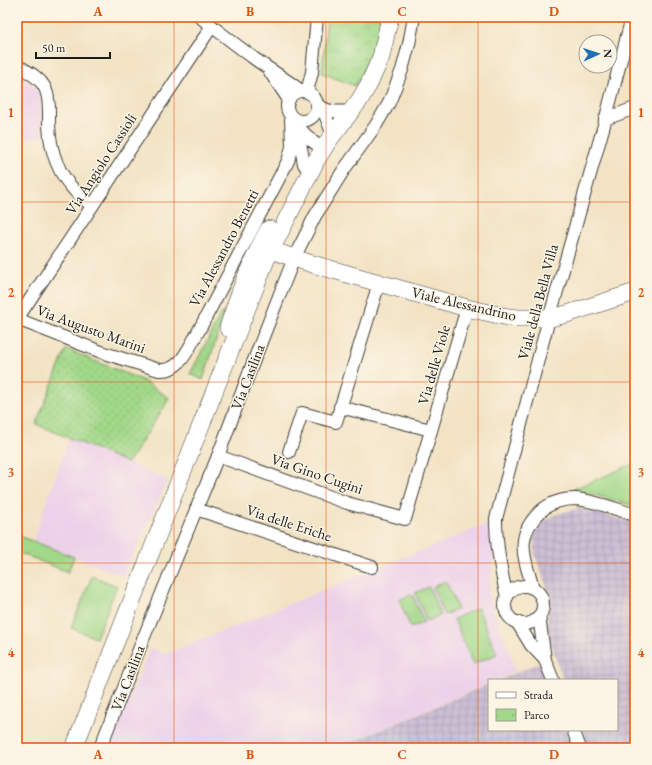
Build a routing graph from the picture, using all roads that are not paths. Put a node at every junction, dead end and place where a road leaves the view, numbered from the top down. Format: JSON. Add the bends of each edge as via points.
{"nodes":[{"id":1,"x":200,"y":17,"type":"edge"},
{"id":2,"x":317,"y":17,"type":"edge"},
{"id":3,"x":390,"y":17,"type":"edge"},
{"id":4,"x":414,"y":17,"type":"edge"},
{"id":5,"x":632,"y":17,"type":"edge"},
{"id":6,"x":212,"y":26,"type":"junction"},
{"id":7,"x":17,"y":65,"type":"edge"},
{"id":8,"x":269,"y":69,"type":"junction"},
{"id":9,"x":304,"y":91,"type":"junction"},
{"id":10,"x":289,"y":100,"type":"junction"},
{"id":11,"x":320,"y":107,"type":"junction"},
{"id":12,"x":635,"y":108,"type":"edge"},
{"id":13,"x":352,"y":111,"type":"junction"},
{"id":14,"x":605,"y":119,"type":"junction"},
{"id":15,"x":294,"y":121,"type":"junction"},
{"id":16,"x":328,"y":142,"type":"junction"},
{"id":17,"x":310,"y":172,"type":"junction"},
{"id":18,"x":92,"y":206,"type":"junction"},
{"id":19,"x":271,"y":250,"type":"junction"},
{"id":20,"x":294,"y":258,"type":"junction"},
{"id":21,"x":379,"y":283,"type":"junction"},
{"id":22,"x":635,"y":292,"type":"edge"},
{"id":23,"x":467,"y":308,"type":"junction"},
{"id":24,"x":550,"y":318,"type":"junction"},
{"id":25,"x":17,"y":319,"type":"edge"},
{"id":26,"x":153,"y":369,"type":"joint"},
{"id":27,"x":214,"y":394,"type":"junction"},
{"id":28,"x":340,"y":407,"type":"junction"},
{"id":29,"x":431,"y":430,"type":"junction"},
{"id":30,"x":289,"y":452,"type":"dead end"},
{"id":31,"x":218,"y":456,"type":"junction"},
{"id":32,"x":196,"y":509,"type":"junction"},
{"id":33,"x":635,"y":515,"type":"edge"},
{"id":34,"x":405,"y":519,"type":"joint"},
{"id":35,"x":372,"y":568,"type":"dead end"},
{"id":36,"x":533,"y":588,"type":"junction"},
{"id":37,"x":507,"y":597,"type":"junction"},
{"id":38,"x":539,"y":616,"type":"junction"},
{"id":39,"x":517,"y":622,"type":"junction"},
{"id":40,"x":545,"y":660,"type":"junction"},
{"id":41,"x":553,"y":679,"type":"edge"},
{"id":42,"x":573,"y":731,"type":"edge"},
{"id":43,"x":74,"y":748,"type":"edge"},
{"id":44,"x":100,"y":748,"type":"edge"},
{"id":45,"x":580,"y":748,"type":"edge"}],
"edges":[{"from":1,"to":6,"type":"street"},
{"from":2,"to":9,"type":"street","via":[[312,72]]},
{"from":3,"to":13,"type":"main road","name":"Via Casilina","via":[[378,66],[363,96]]},
{"from":4,"to":20,"type":"street","name":"Via Casilina","via":[[402,70],[389,103],[315,216]]},
{"from":5,"to":14,"type":"street","name":"Viale della Bella Villa"},
{"from":6,"to":8,"type":"street"},
{"from":6,"to":18,"type":"street","name":"Via Angiolo Cassioli"},
{"from":7,"to":18,"type":"street","via":[[36,78],[46,89],[50,139],[55,158],[68,182]]},
{"from":8,"to":9,"type":"street"},
{"from":8,"to":10,"type":"street"},
{"from":9,"to":10,"type":"street","via":[[294,94]]},
{"from":9,"to":11,"type":"street","via":[[314,97]]},
{"from":10,"to":15,"type":"street","via":[[287,108]]},
{"from":11,"to":13,"type":"street","via":[[334,112]]},
{"from":11,"to":15,"type":"street","via":[[311,119]]},
{"from":11,"to":16,"type":"street"},
{"from":12,"to":14,"type":"street"},
{"from":13,"to":16,"type":"main road","name":"Via Casilina"},
{"from":14,"to":24,"type":"street","name":"Viale della Bella Villa"},
{"from":15,"to":16,"type":"street","via":[[312,141]]},
{"from":15,"to":17,"type":"street","via":[[304,164]]},
{"from":15,"to":26,"type":"street","name":"Via Alessandro Benetti","via":[[288,161],[197,334],[177,365],[163,371]]},
{"from":16,"to":17,"type":"main road","name":"Via Casilina"},
{"from":17,"to":19,"type":"main road","name":"Via Casilina"},
{"from":17,"to":27,"type":"main road","name":"Via Casilina","via":[[302,175],[294,184],[252,261],[226,333]]},
{"from":18,"to":25,"type":"street","name":"Via Angiolo Cassioli"},
{"from":19,"to":20,"type":"main road","name":"Viale Alessandrino"},
{"from":19,"to":27,"type":"main road","name":"Via Casilina"},
{"from":20,"to":21,"type":"main road","name":"Viale Alessandrino"},
{"from":20,"to":31,"type":"street","name":"Via Casilina"},
{"from":21,"to":23,"type":"main road","name":"Viale Alessandrino"},
{"from":21,"to":28,"type":"street"},
{"from":22,"to":24,"type":"main road","name":"Viale Alessandrino"},
{"from":23,"to":24,"type":"main road","name":"Viale Alessandrino","via":[[508,317]]},
{"from":23,"to":29,"type":"street","name":"Via delle Viole"},
{"from":24,"to":37,"type":"street","name":"Viale della Bella Villa","via":[[496,519],[502,579]]},
{"from":25,"to":26,"type":"street","name":"Via Augusto Marini"},
{"from":27,"to":43,"type":"main road","name":"Via Casilina"},
{"from":28,"to":29,"type":"street"},
{"from":28,"to":30,"type":"street","via":[[336,422],[302,413]]},
{"from":29,"to":34,"type":"street","name":"Via delle Viole"},
{"from":31,"to":32,"type":"street","name":"Via Casilina"},
{"from":31,"to":34,"type":"street","name":"Via Gino Cugini","via":[[347,503]]},
{"from":32,"to":35,"type":"street","name":"Via delle Eriche"},
{"from":32,"to":44,"type":"street","name":"Via Casilina"},
{"from":33,"to":36,"type":"street","via":[[575,500],[562,500],[547,506],[533,518],[524,534],[525,561]]},
{"from":36,"to":37,"type":"street","via":[[519,586]]},
{"from":36,"to":38,"type":"street","name":"Viale della Bella Villa","via":[[542,597],[543,604]]},
{"from":37,"to":39,"type":"street","name":"Viale della Bella Villa","via":[[507,614]]},
{"from":38,"to":39,"type":"street","via":[[529,623]]},
{"from":38,"to":40,"type":"street","name":"Viale della Bella Villa"},
{"from":39,"to":40,"type":"street","name":"Viale della Bella Villa","via":[[531,645]]},
{"from":40,"to":41,"type":"street","name":"Viale della Bella Villa"},
{"from":42,"to":45,"type":"street"}]}
